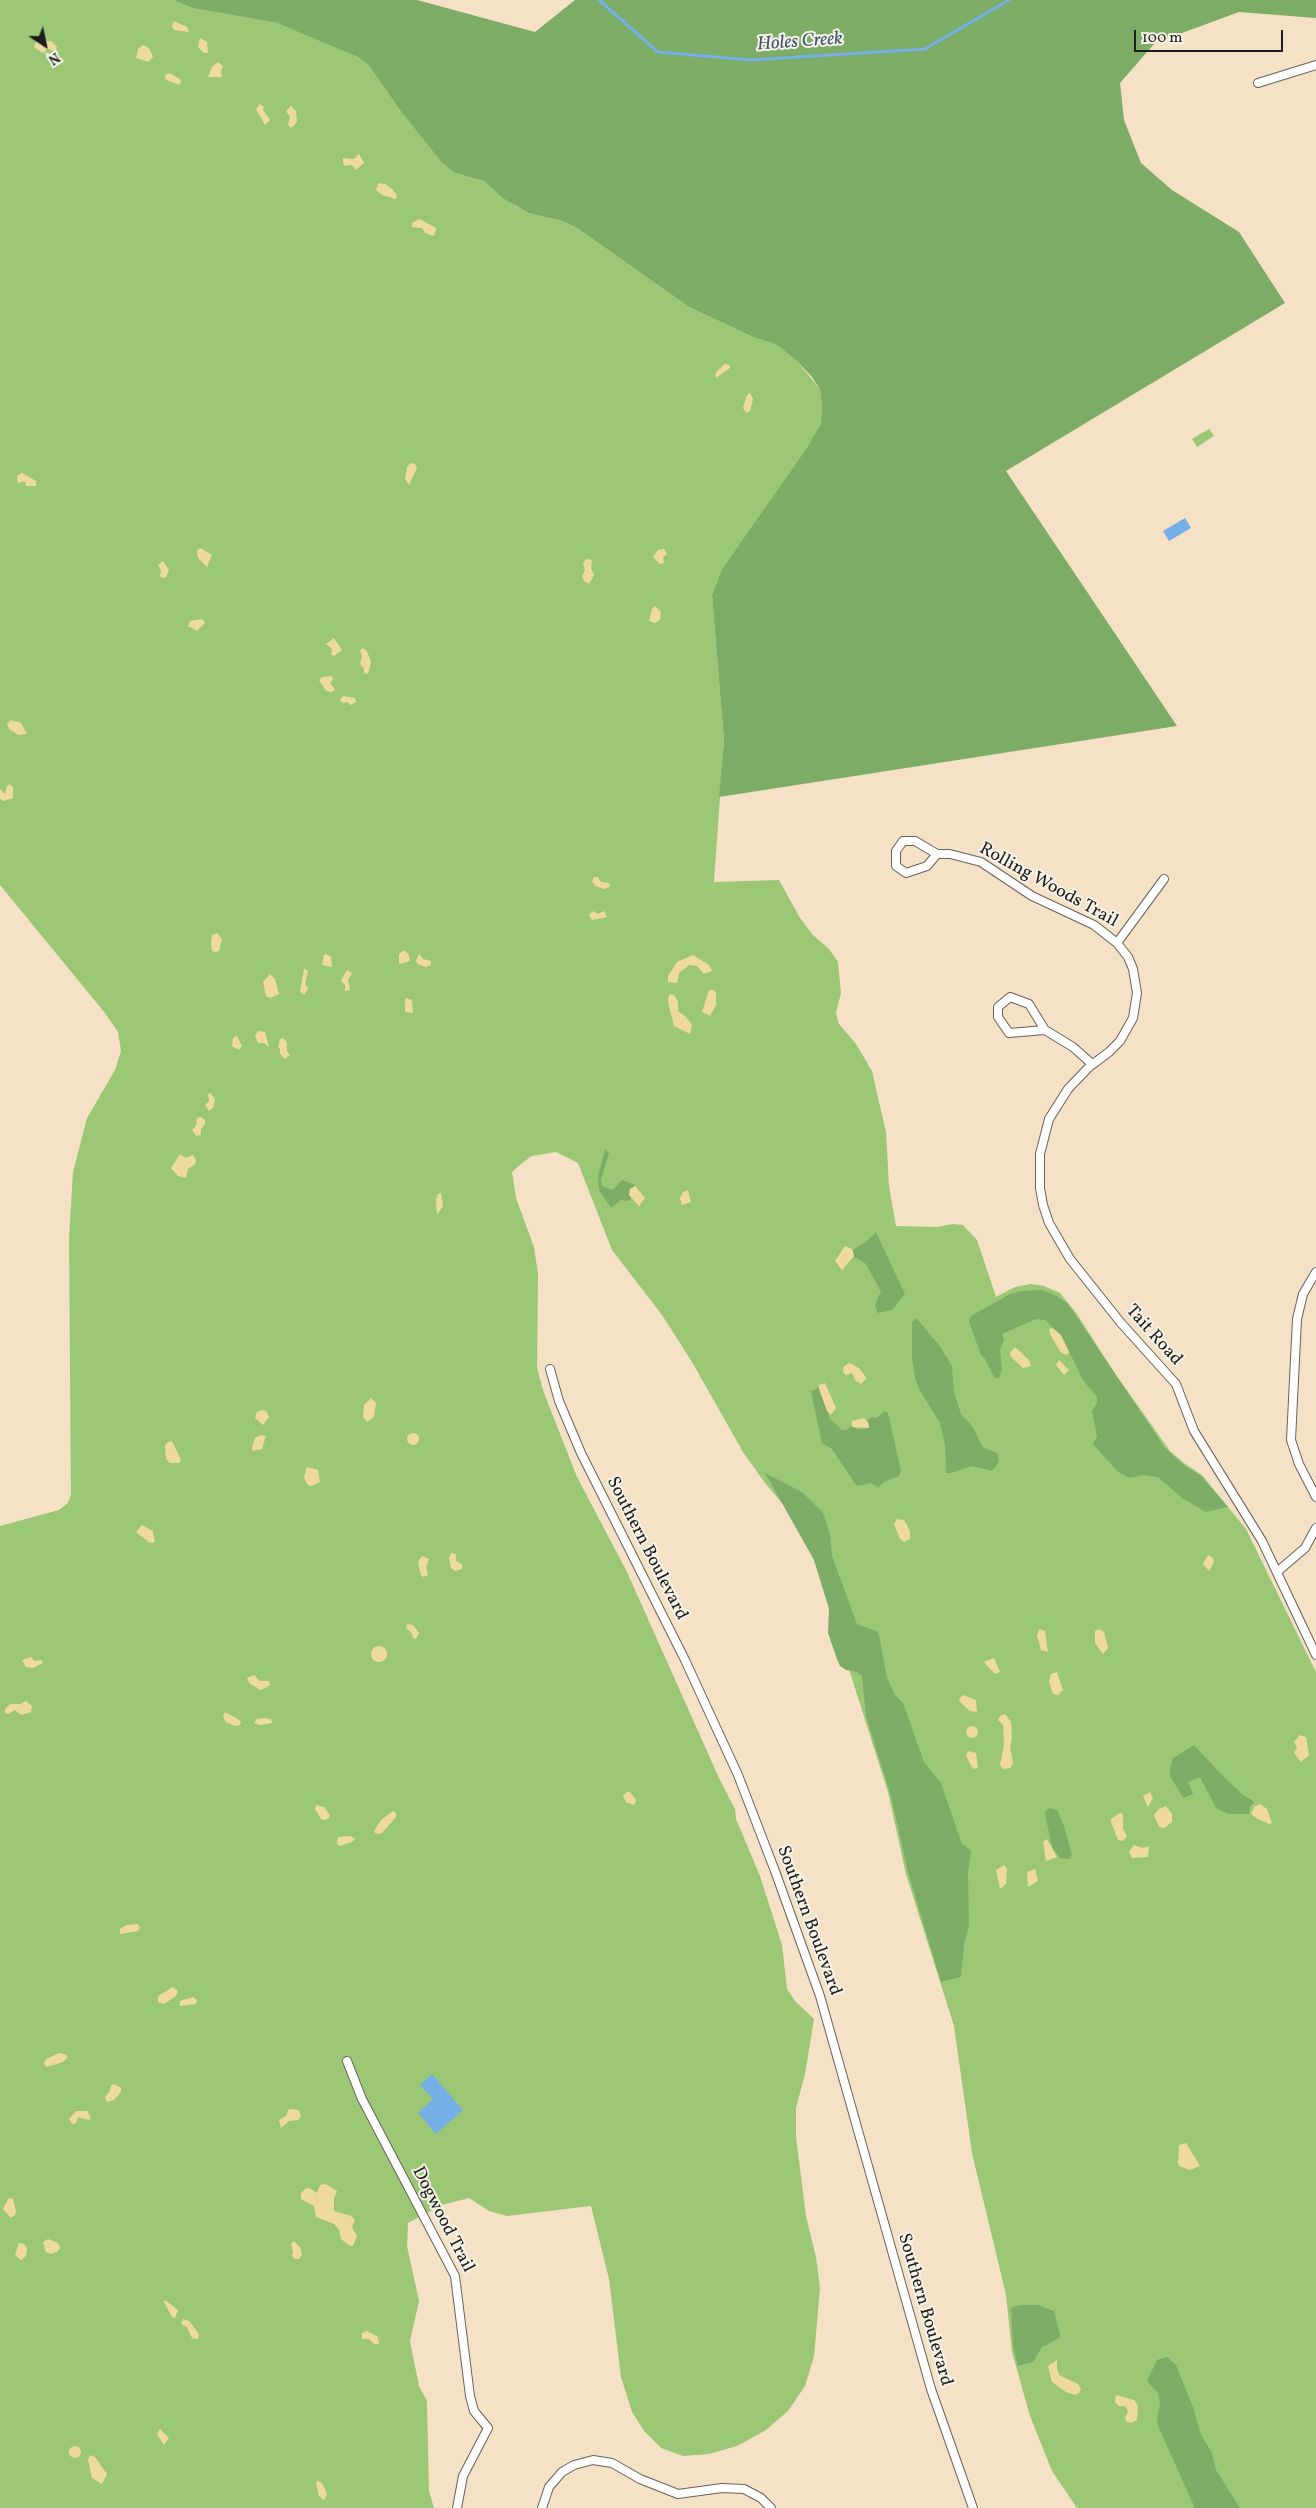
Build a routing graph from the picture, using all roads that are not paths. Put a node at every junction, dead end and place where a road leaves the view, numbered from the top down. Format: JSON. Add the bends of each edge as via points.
{"nodes":[{"id":1,"x":1316,"y":65,"type":"edge"},
{"id":2,"x":1258,"y":83,"type":"dead end"},
{"id":3,"x":937,"y":854,"type":"junction"},
{"id":4,"x":1164,"y":879,"type":"dead end"},
{"id":5,"x":1117,"y":943,"type":"junction"},
{"id":6,"x":1045,"y":1030,"type":"junction"},
{"id":7,"x":1092,"y":1064,"type":"junction"},
{"id":8,"x":1068,"y":1088,"type":"joint"},
{"id":9,"x":1316,"y":1272,"type":"edge"},
{"id":10,"x":550,"y":1369,"type":"dead end"},
{"id":11,"x":1316,"y":1497,"type":"edge"},
{"id":12,"x":1316,"y":1528,"type":"edge"},
{"id":13,"x":1277,"y":1572,"type":"junction"},
{"id":14,"x":1316,"y":1655,"type":"edge"},
{"id":15,"x":347,"y":2061,"type":"dead end"},
{"id":16,"x":457,"y":2508,"type":"edge"},
{"id":17,"x":542,"y":2508,"type":"edge"},
{"id":18,"x":771,"y":2508,"type":"edge"},
{"id":19,"x":973,"y":2508,"type":"edge"}],
"edges":[{"from":1,"to":2,"type":"street"},
{"from":3,"to":3,"type":"street","name":"Rolling Woods Trail","via":[[915,841],[902,841],[896,851],[896,866],[906,873],[927,866]]},
{"from":3,"to":5,"type":"street","name":"Rolling Woods Trail","via":[[981,862],[1032,896],[1084,920]]},
{"from":4,"to":5,"type":"street"},
{"from":5,"to":7,"type":"street","name":"Rolling Woods Trail","via":[[1133,969],[1136,1004],[1133,1018],[1120,1041]]},
{"from":6,"to":6,"type":"street","via":[[1029,1004],[1010,998],[998,1007],[998,1017],[1009,1033]]},
{"from":6,"to":7,"type":"street","via":[[1074,1047]]},
{"from":7,"to":8,"type":"street","name":"Rolling Woods Trail"},
{"from":8,"to":13,"type":"street","name":"Tait Road","via":[[1049,1119],[1040,1154],[1040,1188],[1049,1223],[1081,1273],[1133,1338],[1171,1376],[1194,1431],[1262,1541]]},
{"from":9,"to":11,"type":"street","via":[[1303,1294],[1297,1320],[1291,1440]]},
{"from":10,"to":19,"type":"street","name":"Southern Boulevard","via":[[559,1401],[581,1453],[685,1660],[738,1775],[769,1855],[820,1996],[931,2389]]},
{"from":12,"to":13,"type":"street","via":[[1305,1548]]},
{"from":13,"to":14,"type":"street","name":"Tait Road"},
{"from":15,"to":16,"type":"street","name":"Dogwood Trail","via":[[362,2099],[456,2276],[470,2396],[474,2412],[488,2428],[463,2476]]},
{"from":17,"to":18,"type":"street","via":[[550,2487],[562,2472],[593,2460],[612,2463],[640,2479],[678,2494],[722,2488],[744,2489]]}]}
